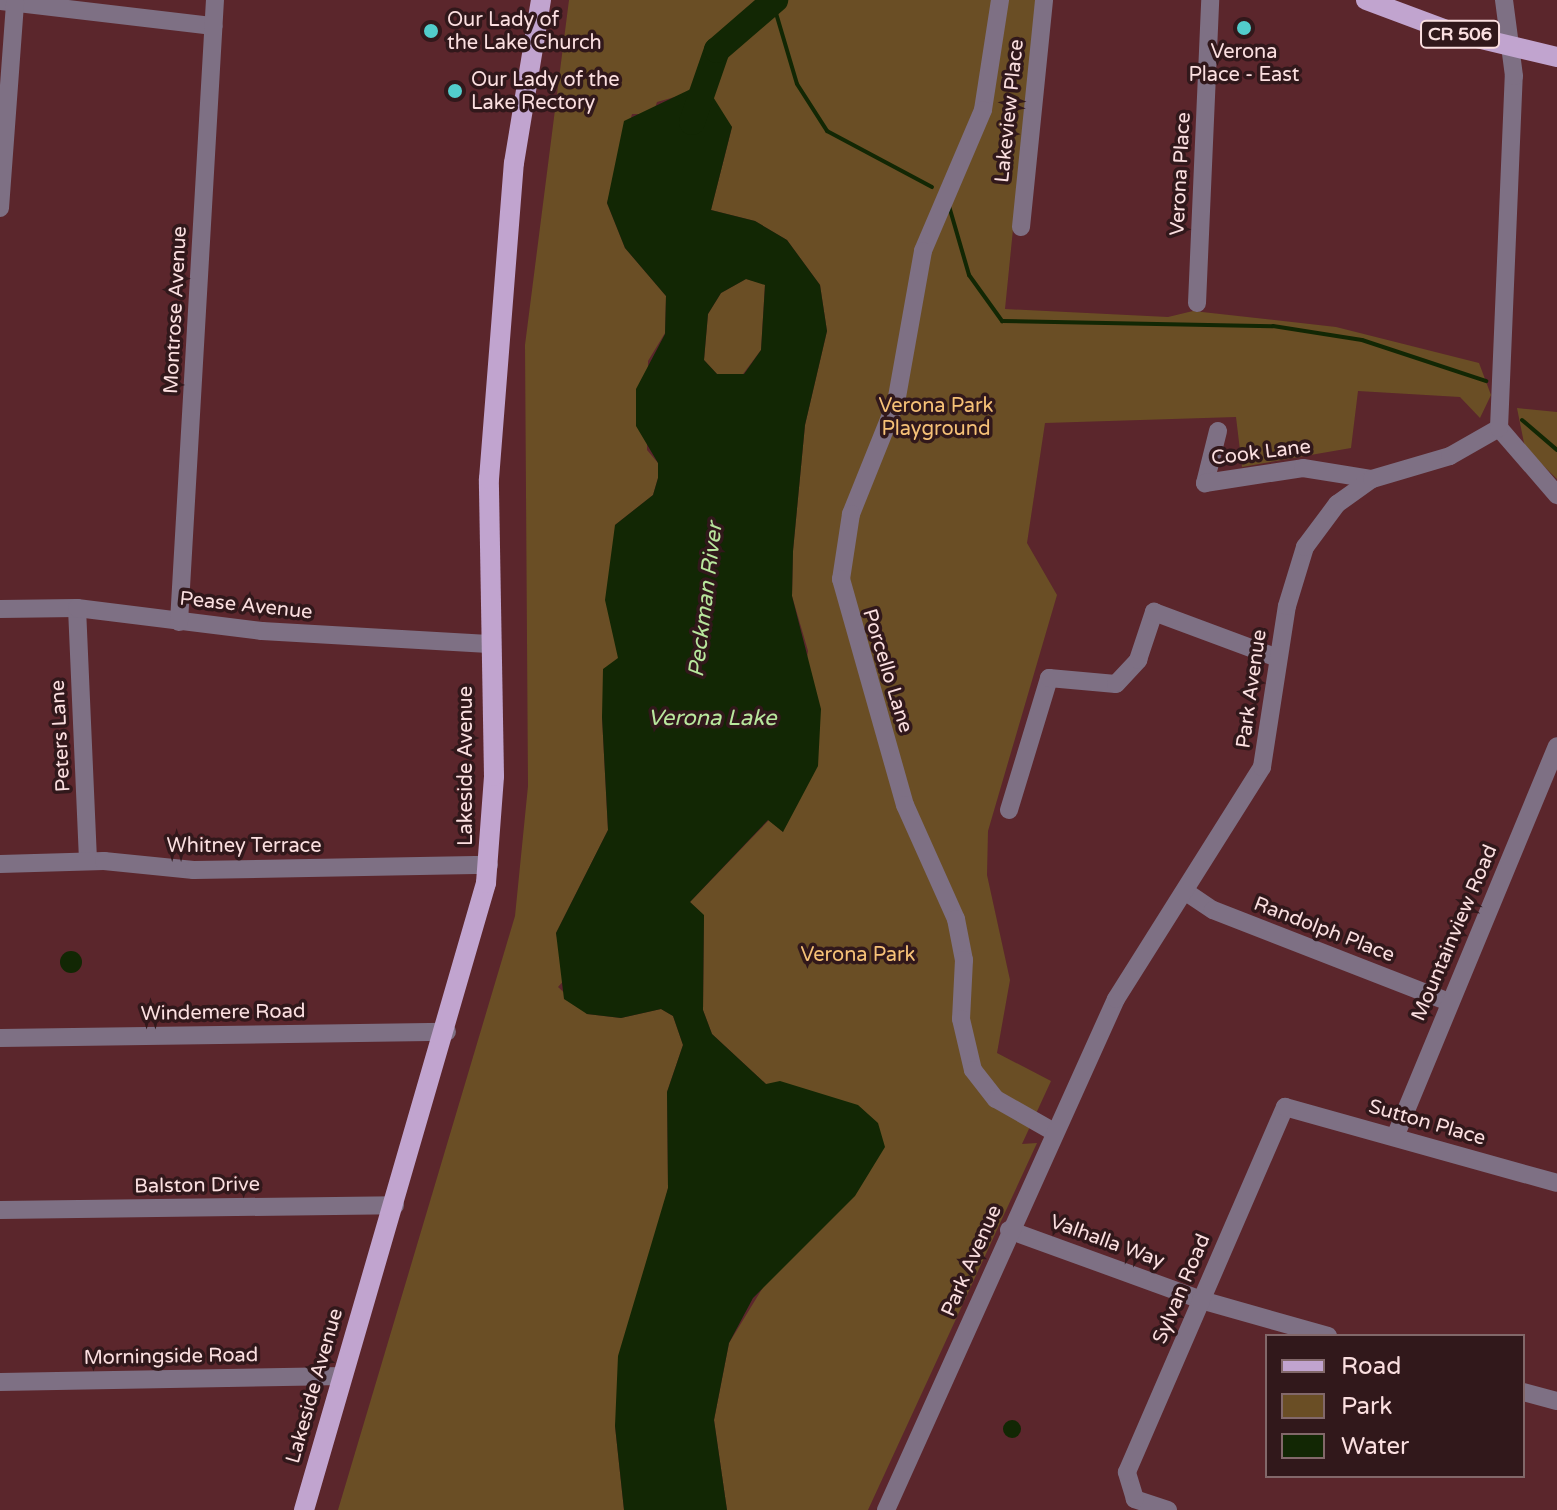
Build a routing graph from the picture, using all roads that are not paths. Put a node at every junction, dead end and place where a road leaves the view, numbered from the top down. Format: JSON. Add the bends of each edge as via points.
{"nodes":[{"id":1,"x":215,"y":0,"type":"edge"},
{"id":2,"x":541,"y":0,"type":"edge"},
{"id":3,"x":1000,"y":0,"type":"edge"},
{"id":4,"x":1044,"y":0,"type":"edge"},
{"id":5,"x":1210,"y":0,"type":"edge"},
{"id":6,"x":1366,"y":0,"type":"edge"},
{"id":7,"x":1504,"y":0,"type":"edge"},
{"id":8,"x":8,"y":2,"type":"edge"},
{"id":9,"x":214,"y":26,"type":"junction"},
{"id":10,"x":1509,"y":48,"type":"junction"},
{"id":11,"x":1557,"y":57,"type":"edge"},
{"id":12,"x":0,"y":208,"type":"edge"},
{"id":13,"x":1021,"y":227,"type":"dead end"},
{"id":14,"x":1197,"y":303,"type":"dead end"},
{"id":15,"x":1499,"y":428,"type":"junction"},
{"id":16,"x":1218,"y":431,"type":"dead end"},
{"id":17,"x":1372,"y":479,"type":"junction"},
{"id":18,"x":1557,"y":495,"type":"edge"},
{"id":19,"x":77,"y":608,"type":"junction"},
{"id":20,"x":0,"y":609,"type":"edge"},
{"id":21,"x":179,"y":622,"type":"junction"},
{"id":22,"x":489,"y":644,"type":"junction"},
{"id":23,"x":1278,"y":658,"type":"junction"},
{"id":24,"x":1557,"y":746,"type":"edge"},
{"id":25,"x":1009,"y":810,"type":"dead end"},
{"id":26,"x":88,"y":861,"type":"junction"},
{"id":27,"x":0,"y":864,"type":"edge"},
{"id":28,"x":489,"y":865,"type":"junction"},
{"id":29,"x":1186,"y":892,"type":"junction"},
{"id":30,"x":1449,"y":1002,"type":"junction"},
{"id":31,"x":447,"y":1032,"type":"junction"},
{"id":32,"x":0,"y":1038,"type":"edge"},
{"id":33,"x":1285,"y":1107,"type":"joint"},
{"id":34,"x":1054,"y":1132,"type":"junction"},
{"id":35,"x":1395,"y":1137,"type":"junction"},
{"id":36,"x":1557,"y":1183,"type":"edge"},
{"id":37,"x":395,"y":1205,"type":"junction"},
{"id":38,"x":0,"y":1210,"type":"edge"},
{"id":39,"x":1009,"y":1230,"type":"junction"},
{"id":40,"x":1201,"y":1300,"type":"junction"},
{"id":41,"x":1321,"y":1334,"type":"edge"},
{"id":42,"x":343,"y":1376,"type":"junction"},
{"id":43,"x":0,"y":1382,"type":"edge"},
{"id":44,"x":1525,"y":1393,"type":"edge"},
{"id":45,"x":1557,"y":1401,"type":"edge"},
{"id":46,"x":304,"y":1510,"type":"edge"},
{"id":47,"x":886,"y":1510,"type":"edge"},
{"id":48,"x":1168,"y":1510,"type":"edge"}],
"edges":[{"from":1,"to":9,"type":"street","name":"Montrose Avenue"},
{"from":2,"to":22,"type":"main road","name":"Lakeside Avenue","via":[[514,163],[485,553]]},
{"from":3,"to":34,"type":"street","name":"Porcello Lane","via":[[983,110],[923,251],[896,402],[851,514],[841,579],[905,805],[956,919],[964,960],[961,1019],[973,1070],[996,1099]]},
{"from":4,"to":13,"type":"street","name":"Lakeview Place"},
{"from":5,"to":14,"type":"street","name":"Verona Place"},
{"from":6,"to":10,"type":"main road","number":"CR 506"},
{"from":7,"to":10,"type":"street"},
{"from":8,"to":9,"type":"street"},
{"from":8,"to":12,"type":"street"},
{"from":9,"to":21,"type":"street","name":"Montrose Avenue"},
{"from":10,"to":11,"type":"main road","number":"CR 506"},
{"from":10,"to":15,"type":"street","via":[[1513,139]]},
{"from":15,"to":17,"type":"street","name":"Park Avenue","via":[[1450,456]]},
{"from":15,"to":18,"type":"street"},
{"from":16,"to":17,"type":"street","name":"Cook Lane","via":[[1205,483],[1303,468]]},
{"from":17,"to":23,"type":"street","name":"Park Avenue","via":[[1337,504],[1305,547]]},
{"from":19,"to":20,"type":"street","name":"Pease Avenue"},
{"from":19,"to":21,"type":"street","name":"Pease Avenue"},
{"from":19,"to":26,"type":"street","name":"Peters Lane"},
{"from":21,"to":22,"type":"street","name":"Pease Avenue"},
{"from":22,"to":28,"type":"main road","name":"Lakeside Avenue"},
{"from":23,"to":25,"type":"street","via":[[1154,612],[1138,660],[1116,684],[1049,678]]},
{"from":23,"to":29,"type":"street","name":"Park Avenue","via":[[1262,767]]},
{"from":24,"to":30,"type":"street","name":"Mountainview Road"},
{"from":26,"to":27,"type":"street","name":"Whitney Terrace"},
{"from":26,"to":28,"type":"street","name":"Whitney Terrace","via":[[194,870]]},
{"from":28,"to":31,"type":"main road","name":"Lakeside Avenue"},
{"from":29,"to":30,"type":"street","name":"Randolph Place","via":[[1213,910]]},
{"from":29,"to":34,"type":"street","name":"Park Avenue","via":[[1116,999]]},
{"from":30,"to":35,"type":"street","name":"Mountainview Road"},
{"from":31,"to":32,"type":"street","name":"Windemere Road"},
{"from":31,"to":37,"type":"main road","name":"Lakeside Avenue"},
{"from":33,"to":35,"type":"street","name":"Sutton Place"},
{"from":33,"to":40,"type":"street","name":"Sylvan Road"},
{"from":34,"to":39,"type":"street","name":"Park Avenue"},
{"from":35,"to":36,"type":"street","name":"Sutton Place"},
{"from":37,"to":38,"type":"street","name":"Balston Drive"},
{"from":37,"to":42,"type":"main road","name":"Lakeside Avenue"},
{"from":39,"to":40,"type":"street","name":"Valhalla Way"},
{"from":39,"to":47,"type":"street","name":"Park Avenue"},
{"from":40,"to":41,"type":"street","name":"Valhalla Way"},
{"from":40,"to":48,"type":"street","name":"Sylvan Road","via":[[1127,1472],[1129,1490]]},
{"from":42,"to":43,"type":"street","name":"Morningside Road"},
{"from":42,"to":46,"type":"main road","name":"Lakeside Avenue"},
{"from":44,"to":45,"type":"street"}]}
